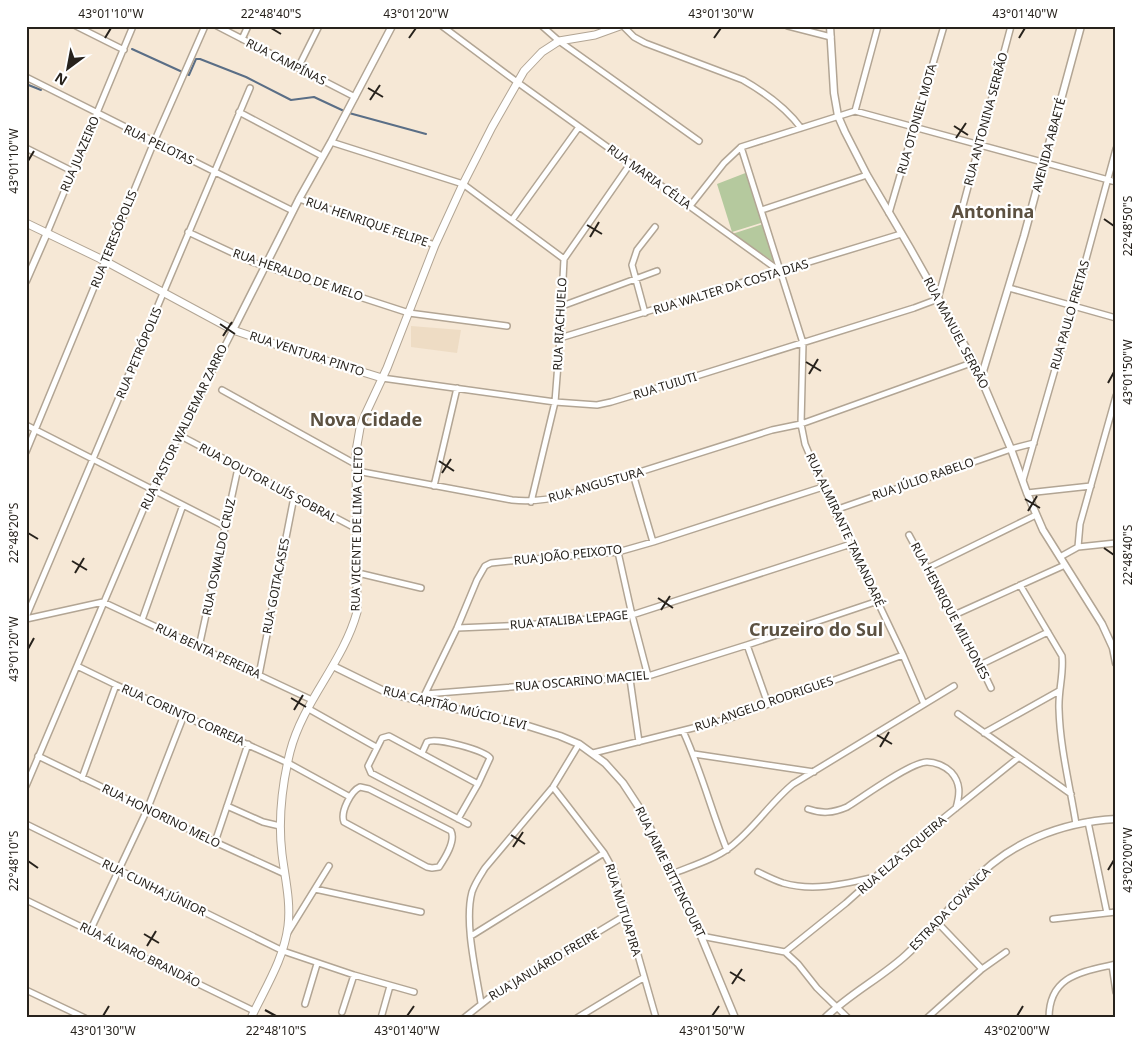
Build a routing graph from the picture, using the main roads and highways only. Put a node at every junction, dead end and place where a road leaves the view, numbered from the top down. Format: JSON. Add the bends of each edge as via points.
{"nodes":[{"id":1,"x":621,"y":26,"type":"edge"},
{"id":2,"x":26,"y":223,"type":"edge"},
{"id":3,"x":382,"y":378,"type":"junction"},
{"id":4,"x":253,"y":1014,"type":"edge"}],
"edges":[{"from":1,"to":3,"type":"main road","name":"RUA VICENTE DE LIMA CLETO","via":[[595,35],[559,41],[533,60],[517,82],[435,245]]},
{"from":2,"to":3,"type":"main road","name":"RUA VENTURA PINTO","via":[[233,330]]},
{"from":3,"to":4,"type":"main road","name":"RUA VICENTE DE LIMA CLETO","via":[[360,428],[356,450],[357,612],[334,666],[307,708],[288,763],[280,826],[289,910],[286,936],[283,951]]}]}
